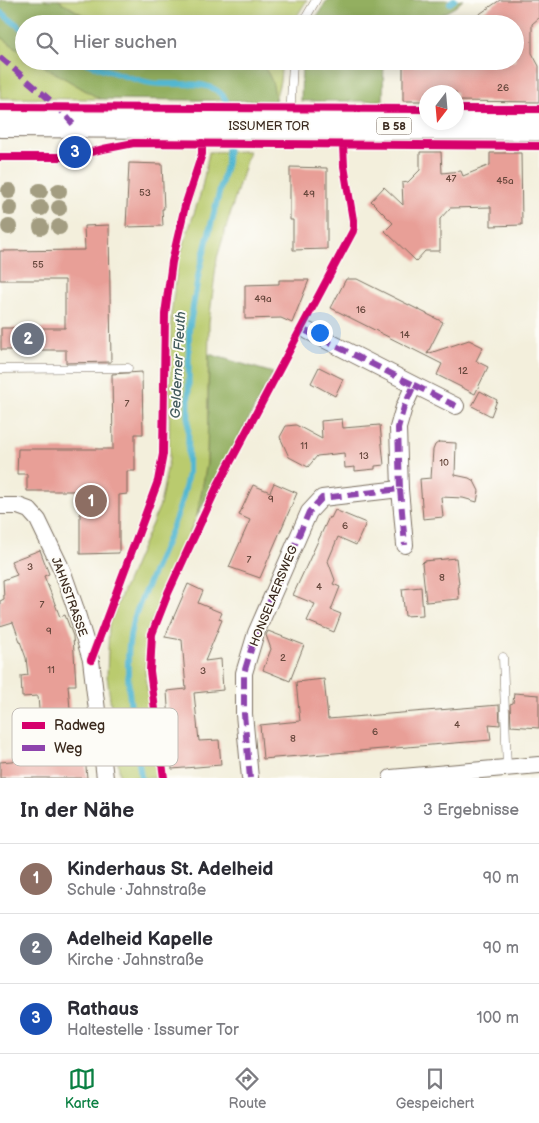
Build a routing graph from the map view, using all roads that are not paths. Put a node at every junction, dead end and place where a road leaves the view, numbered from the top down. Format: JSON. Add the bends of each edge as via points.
{"nodes":[{"id":1,"x":316,"y":0,"type":"edge"},
{"id":2,"x":307,"y":15,"type":"edge"},
{"id":3,"x":293,"y":70,"type":"edge"},
{"id":4,"x":0,"y":124,"type":"edge"},
{"id":5,"x":290,"y":126,"type":"junction"},
{"id":6,"x":539,"y":127,"type":"edge"},
{"id":7,"x":308,"y":331,"type":"dead end"},
{"id":8,"x":128,"y":368,"type":"dead end"},
{"id":9,"x":0,"y":369,"type":"edge"},
{"id":10,"x":414,"y":385,"type":"junction"},
{"id":11,"x":456,"y":406,"type":"dead end"},
{"id":12,"x":400,"y":489,"type":"junction"},
{"id":13,"x":0,"y":506,"type":"edge"},
{"id":14,"x":404,"y":545,"type":"dead end"},
{"id":15,"x":503,"y":656,"type":"dead end"},
{"id":16,"x":97,"y":708,"type":"edge"},
{"id":17,"x":539,"y":765,"type":"edge"},
{"id":18,"x":507,"y":768,"type":"junction"},
{"id":19,"x":250,"y":778,"type":"edge"},
{"id":20,"x":391,"y":778,"type":"edge"}],
"edges":[{"from":1,"to":2,"type":"lane"},
{"from":3,"to":5,"type":"lane"},
{"from":4,"to":5,"type":"main road","name":"ISSUMER TOR","number":"B 58"},
{"from":5,"to":6,"type":"main road","name":"ISSUMER TOR","number":"B 58"},
{"from":7,"to":10,"type":"street"},
{"from":8,"to":9,"type":"lane"},
{"from":10,"to":11,"type":"street"},
{"from":10,"to":12,"type":"street","via":[[398,428]]},
{"from":12,"to":14,"type":"street"},
{"from":12,"to":19,"type":"street","name":"HONSELAERSWEG","via":[[322,498],[309,512],[256,633],[244,673]]},
{"from":13,"to":16,"type":"street","name":"JAHNSTRASSE","via":[[29,510],[38,520],[62,570],[91,660]]},
{"from":15,"to":18,"type":"lane"},
{"from":17,"to":18,"type":"street"},
{"from":18,"to":20,"type":"street"}]}
